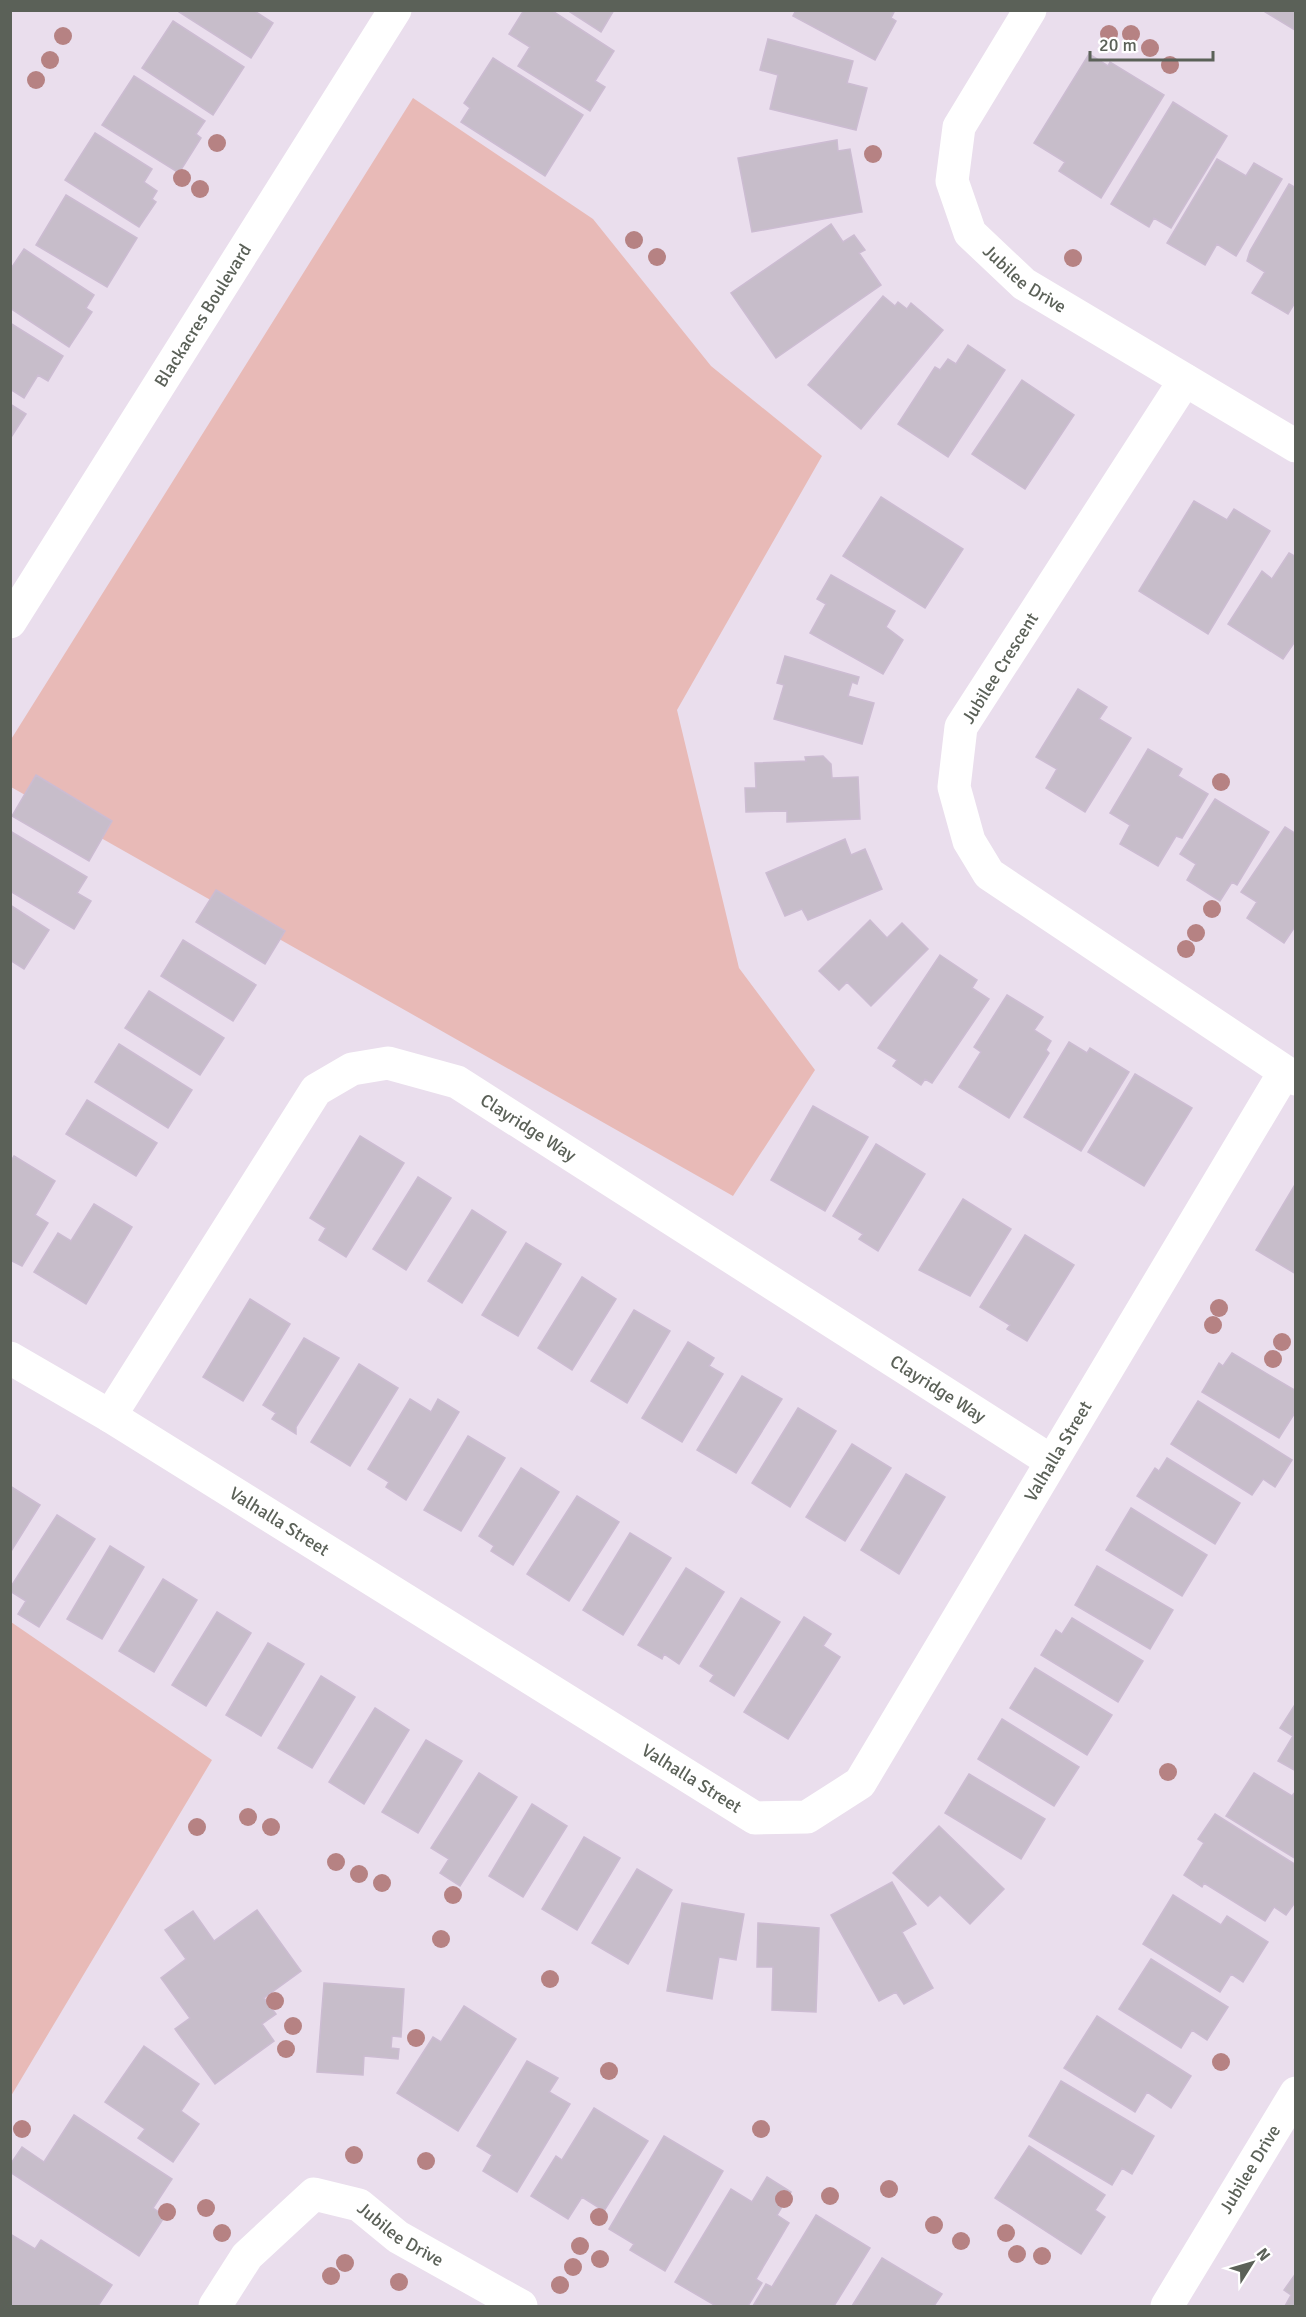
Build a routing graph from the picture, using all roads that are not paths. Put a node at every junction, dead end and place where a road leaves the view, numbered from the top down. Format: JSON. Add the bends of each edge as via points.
{"nodes":[{"id":1,"x":395,"y":10,"type":"edge"},
{"id":2,"x":1030,"y":10,"type":"edge"},
{"id":3,"x":1185,"y":380,"type":"junction"},
{"id":4,"x":1296,"y":446,"type":"edge"},
{"id":5,"x":10,"y":622,"type":"edge"},
{"id":6,"x":1290,"y":1076,"type":"edge"},
{"id":7,"x":10,"y":1358,"type":"edge"},
{"id":8,"x":110,"y":1416,"type":"junction"},
{"id":9,"x":1051,"y":1461,"type":"junction"},
{"id":10,"x":1296,"y":2093,"type":"edge"},
{"id":11,"x":215,"y":2307,"type":"edge"},
{"id":12,"x":521,"y":2307,"type":"edge"},
{"id":13,"x":1167,"y":2307,"type":"edge"}],
"edges":[{"from":1,"to":5,"type":"street","name":"Blackacres Boulevard"},
{"from":2,"to":3,"type":"street","name":"Jubilee Drive","via":[[959,127],[952,181],[970,233],[1024,284]]},
{"from":3,"to":4,"type":"street","name":"Jubilee Drive"},
{"from":3,"to":6,"type":"street","name":"Jubilee Crescent","via":[[961,727],[954,787],[969,841],[989,874]]},
{"from":6,"to":9,"type":"street","name":"Valhalla Street"},
{"from":7,"to":8,"type":"street","name":"Valhalla Street"},
{"from":8,"to":9,"type":"street","name":"Clayridge Way","via":[[316,1090],[352,1069],[388,1063],[457,1082]]},
{"from":8,"to":9,"type":"street","name":"Valhalla Street","via":[[756,1818],[807,1817],[860,1783]]},
{"from":10,"to":13,"type":"street","name":"Jubilee Drive"},
{"from":11,"to":12,"type":"street","name":"Jubilee Drive","via":[[247,2256],[314,2194],[359,2205],[398,2237]]}]}
